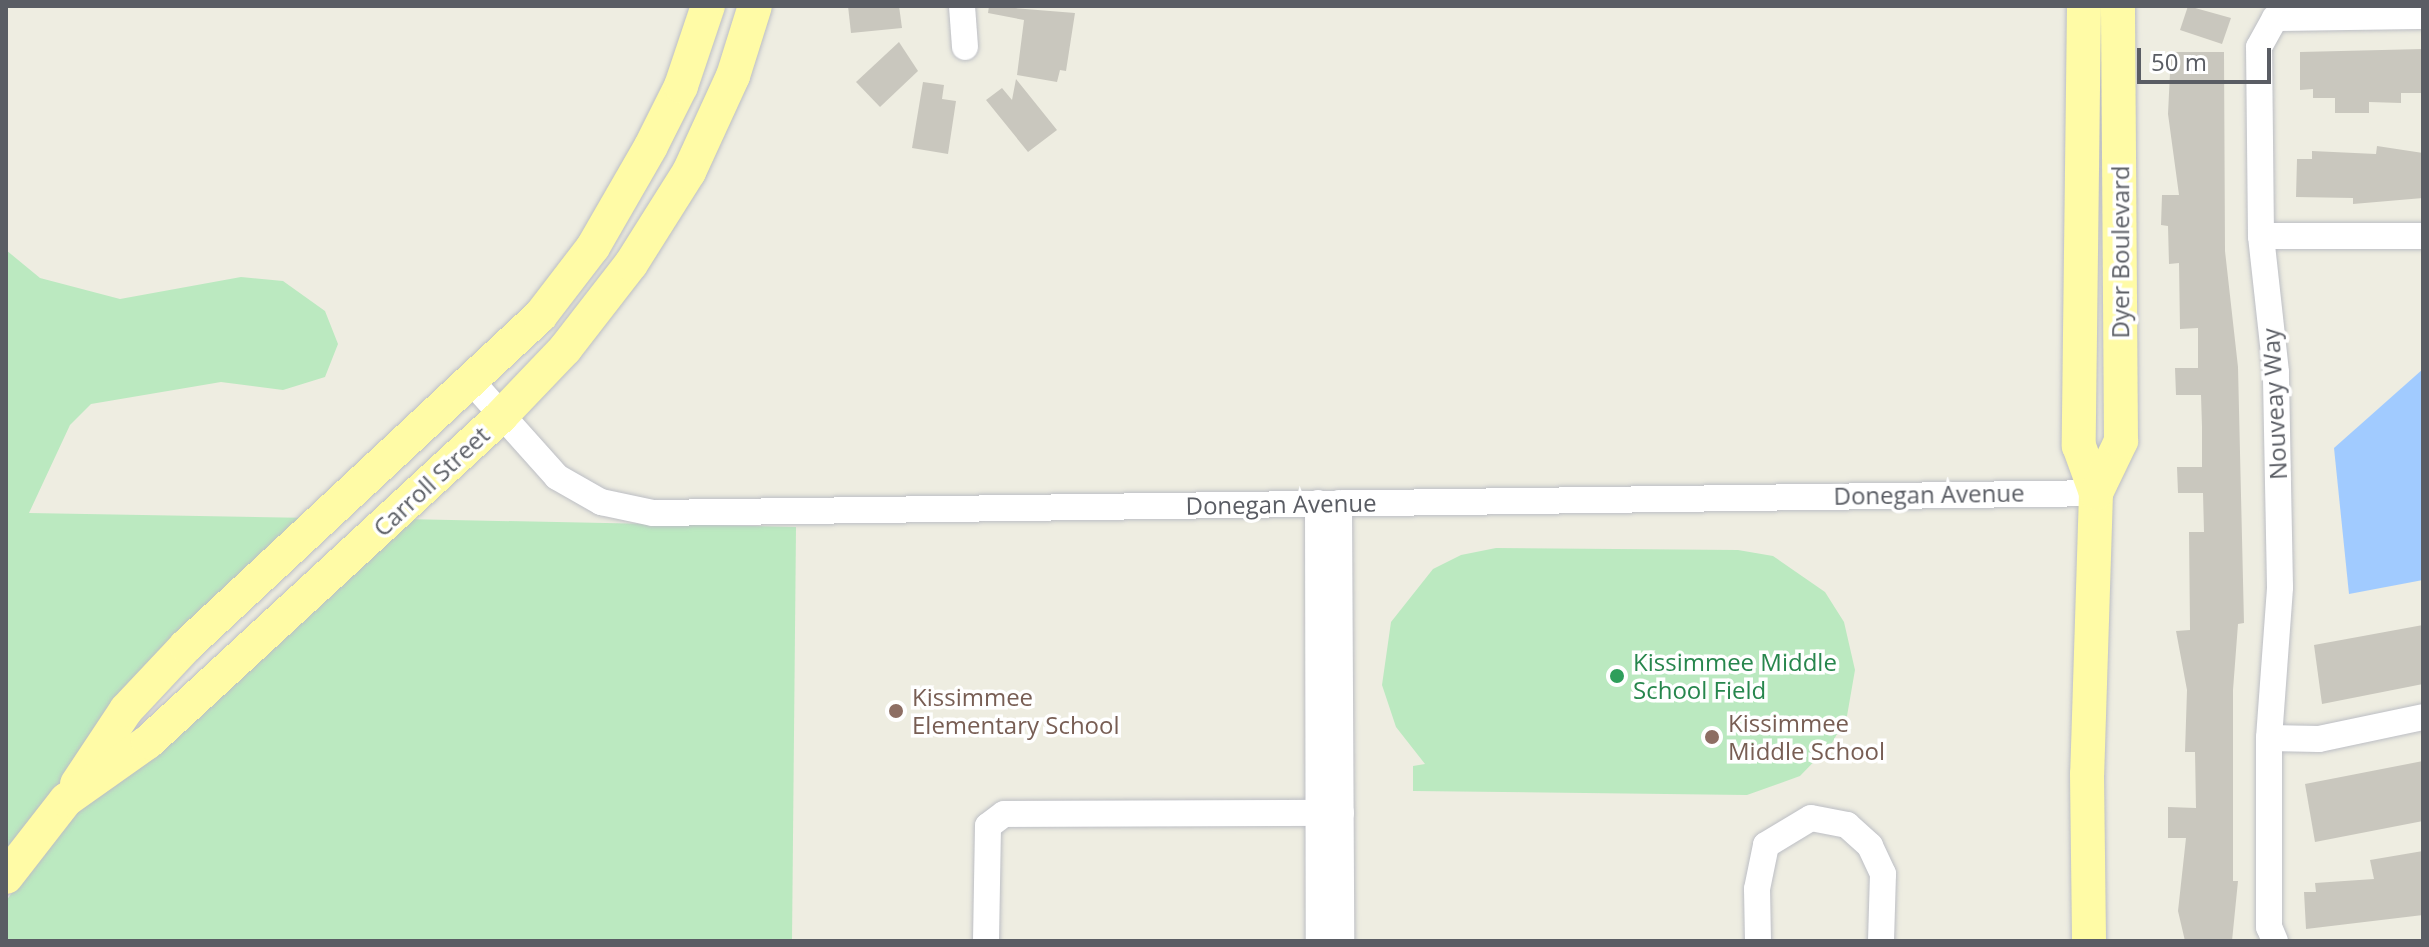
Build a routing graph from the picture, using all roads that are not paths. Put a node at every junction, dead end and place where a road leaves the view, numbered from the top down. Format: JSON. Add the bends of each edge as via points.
{"nodes":[{"id":1,"x":708,"y":6,"type":"edge"},
{"id":2,"x":755,"y":6,"type":"edge"},
{"id":3,"x":962,"y":6,"type":"edge"},
{"id":4,"x":2084,"y":6,"type":"edge"},
{"id":5,"x":2118,"y":6,"type":"edge"},
{"id":6,"x":2423,"y":16,"type":"edge"},
{"id":7,"x":965,"y":47,"type":"dead end"},
{"id":8,"x":2261,"y":236,"type":"junction"},
{"id":9,"x":2423,"y":236,"type":"edge"},
{"id":10,"x":473,"y":383,"type":"junction"},
{"id":11,"x":501,"y":416,"type":"junction"},
{"id":12,"x":2096,"y":493,"type":"junction"},
{"id":13,"x":1329,"y":503,"type":"junction"},
{"id":14,"x":2423,"y":717,"type":"edge"},
{"id":15,"x":2269,"y":738,"type":"junction"},
{"id":16,"x":66,"y":800,"type":"junction"},
{"id":17,"x":1330,"y":813,"type":"junction"},
{"id":18,"x":6,"y":877,"type":"edge"},
{"id":19,"x":986,"y":941,"type":"edge"},
{"id":20,"x":1319,"y":941,"type":"edge"},
{"id":21,"x":1330,"y":941,"type":"edge"},
{"id":22,"x":1341,"y":941,"type":"edge"},
{"id":23,"x":1758,"y":941,"type":"edge"},
{"id":24,"x":1881,"y":941,"type":"edge"},
{"id":25,"x":2089,"y":941,"type":"edge"},
{"id":26,"x":2275,"y":941,"type":"edge"}],
"edges":[{"from":1,"to":10,"type":"main road","via":[[681,86],[593,247],[540,316]]},
{"from":2,"to":11,"type":"main road","name":"Carroll Street","via":[[733,76],[689,172],[631,264]]},
{"from":3,"to":7,"type":"street"},
{"from":4,"to":12,"type":"main road","name":"Dyer Boulevard","via":[[2079,446]]},
{"from":5,"to":12,"type":"main road","name":"Dyer Boulevard","via":[[2121,441]]},
{"from":6,"to":8,"type":"street","name":"Nouveay Way","via":[[2275,18],[2259,47]]},
{"from":8,"to":9,"type":"street"},
{"from":8,"to":15,"type":"street","name":"Nouveay Way","via":[[2276,372],[2279,541]]},
{"from":10,"to":11,"type":"street","name":"Donegan Avenue"},
{"from":10,"to":16,"type":"main road","via":[[176,657],[126,710]]},
{"from":11,"to":13,"type":"street","name":"Donegan Avenue","via":[[557,477],[601,502],[653,513]]},
{"from":11,"to":16,"type":"main road","name":"Carroll Street","via":[[148,742]]},
{"from":12,"to":13,"type":"street","name":"Donegan Avenue"},
{"from":12,"to":25,"type":"main road","name":"Dyer Boulevard","via":[[2087,774]]},
{"from":13,"to":17,"type":"street"},
{"from":14,"to":15,"type":"street","via":[[2319,739]]},
{"from":15,"to":26,"type":"street","name":"Nouveay Way","via":[[2269,927]]},
{"from":16,"to":18,"type":"main road","name":"Carroll Street"},
{"from":17,"to":19,"type":"street","via":[[1004,814],[988,826]]},
{"from":17,"to":20,"type":"street"},
{"from":17,"to":21,"type":"street"},
{"from":17,"to":22,"type":"street"},
{"from":23,"to":24,"type":"street","via":[[1757,889],[1766,845],[1795,823],[1821,818],[1858,833],[1879,862]]}]}
